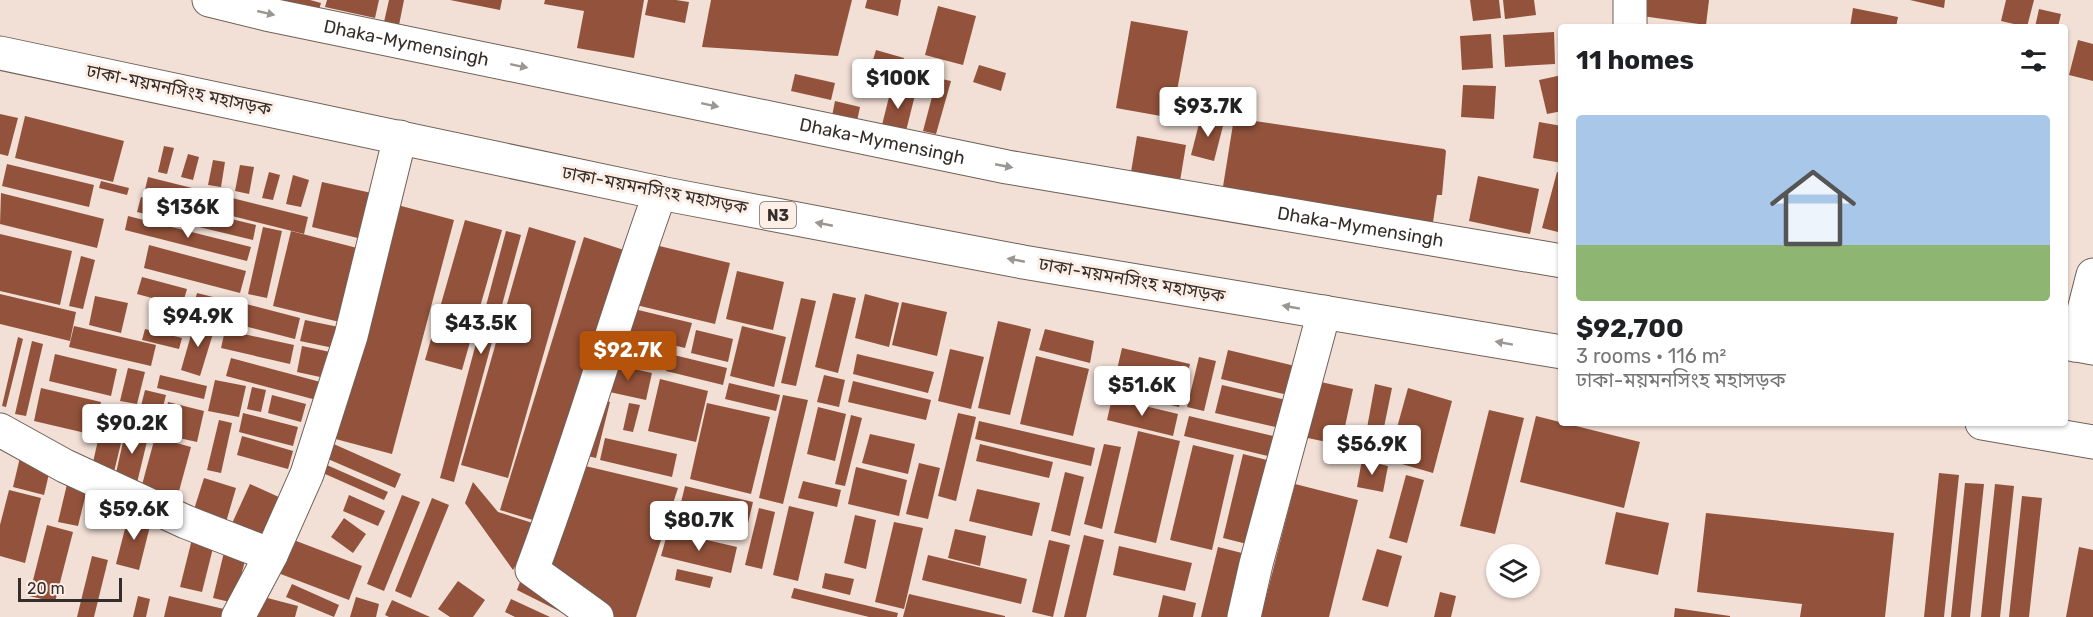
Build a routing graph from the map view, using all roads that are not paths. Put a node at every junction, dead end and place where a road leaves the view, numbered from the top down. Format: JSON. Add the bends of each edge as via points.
{"nodes":[{"id":1,"x":209,"y":0,"type":"edge"},
{"id":2,"x":1630,"y":0,"type":"edge"},
{"id":3,"x":1630,"y":24,"type":"edge"},
{"id":4,"x":0,"y":53,"type":"edge"},
{"id":5,"x":400,"y":137,"type":"junction"},
{"id":6,"x":660,"y":193,"type":"junction"},
{"id":7,"x":1558,"y":260,"type":"edge"},
{"id":8,"x":2093,"y":274,"type":"edge"},
{"id":9,"x":1324,"y":312,"type":"junction"},
{"id":10,"x":2078,"y":345,"type":"edge"},
{"id":11,"x":1558,"y":351,"type":"edge"},
{"id":12,"x":2000,"y":426,"type":"edge"},
{"id":13,"x":0,"y":430,"type":"edge"},
{"id":14,"x":2093,"y":442,"type":"edge"},
{"id":15,"x":270,"y":555,"type":"junction"},
{"id":16,"x":238,"y":617,"type":"edge"},
{"id":17,"x":597,"y":617,"type":"edge"},
{"id":18,"x":1244,"y":617,"type":"edge"}],
"edges":[{"from":1,"to":7,"type":"main road","name":"Dhaka-Mymensingh","one_way":true,"via":[[1007,167]]},
{"from":2,"to":3,"type":"main road"},
{"from":4,"to":5,"type":"main road","name":"ঢাকা-ময়মনসিংহ মহাসড়ক","number":"N3"},
{"from":5,"to":6,"type":"main road","name":"ঢাকা-ময়মনসিংহ মহাসড়ক","number":"N3"},
{"from":5,"to":15,"type":"main road","via":[[351,336],[307,474]]},
{"from":9,"to":6,"type":"main road","name":"ঢাকা-ময়মনসিংহ মহাসড়ক","number":"N3","one_way":true,"via":[[1023,262]]},
{"from":6,"to":17,"type":"main road","via":[[532,570]]},
{"from":8,"to":10,"type":"main road"},
{"from":11,"to":9,"type":"main road","name":"ঢাকা-ময়মনসিংহ মহাসড়ক","number":"N3","one_way":true},
{"from":9,"to":18,"type":"main road"},
{"from":12,"to":14,"type":"main road"},
{"from":13,"to":15,"type":"main road","via":[[65,466],[186,522]]},
{"from":15,"to":16,"type":"main road"}]}
